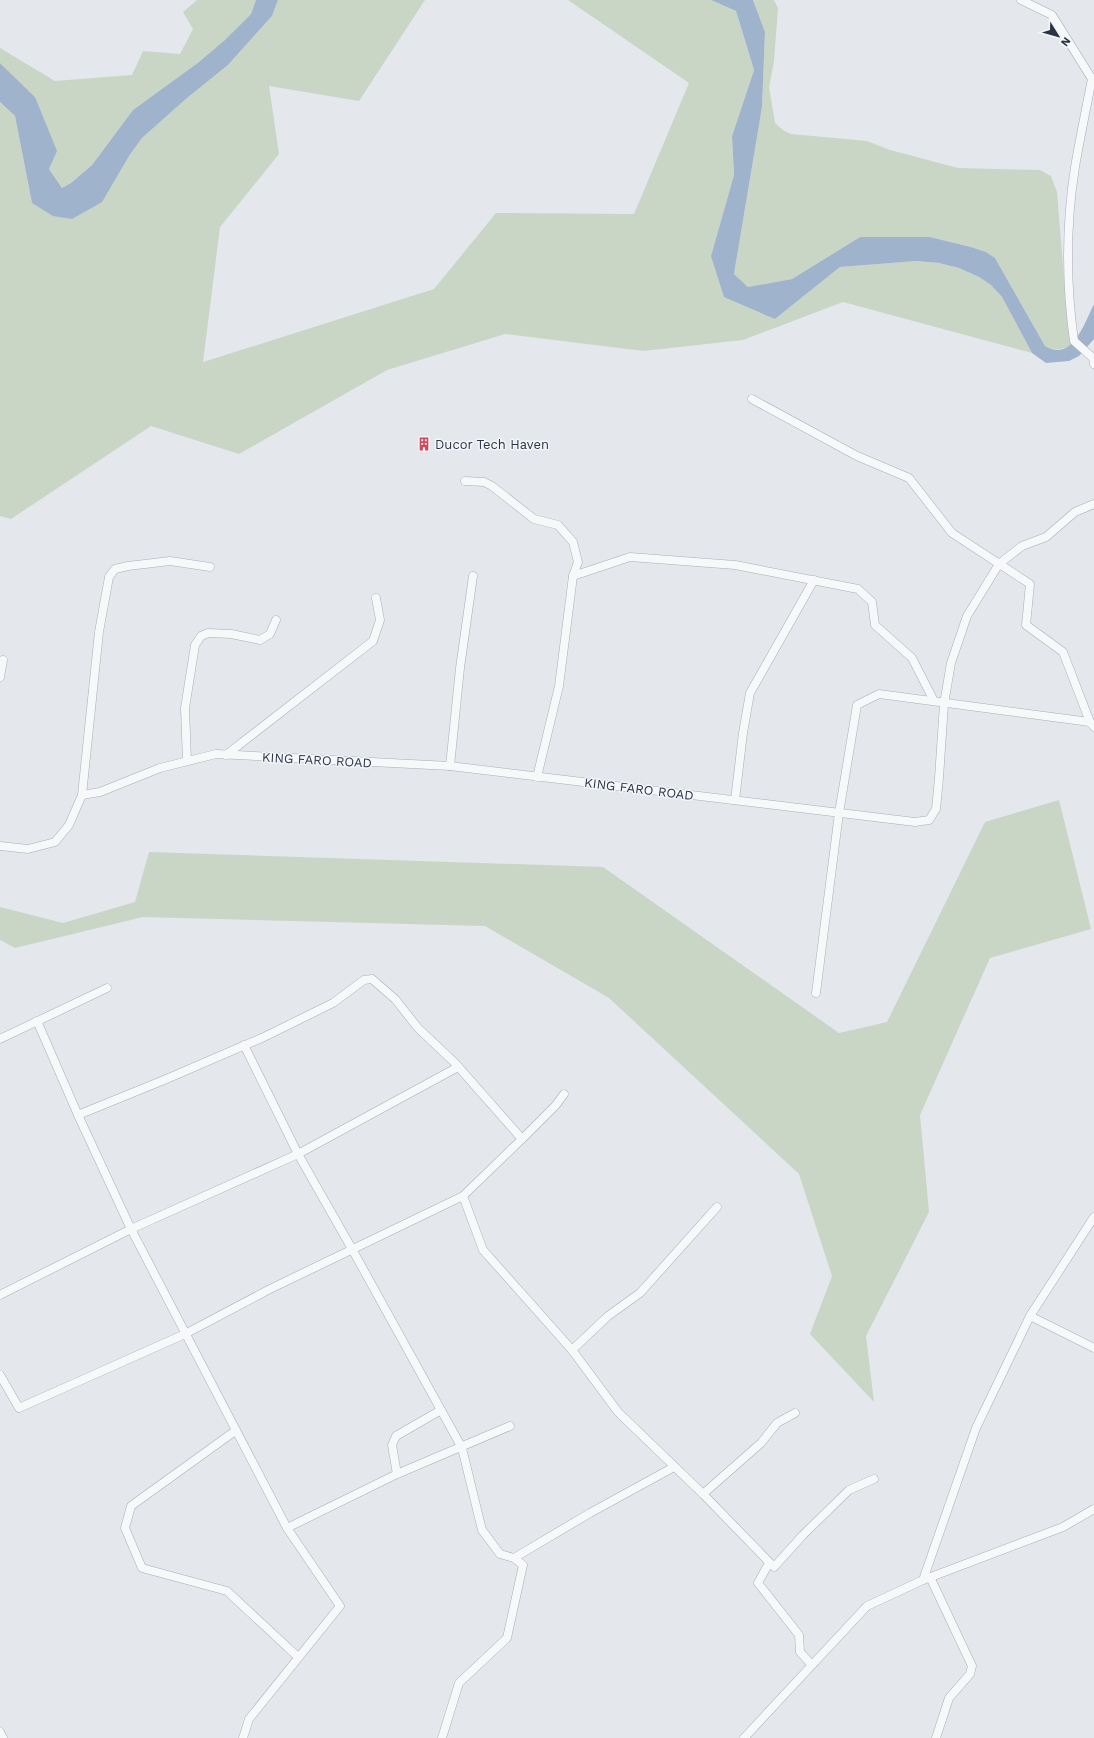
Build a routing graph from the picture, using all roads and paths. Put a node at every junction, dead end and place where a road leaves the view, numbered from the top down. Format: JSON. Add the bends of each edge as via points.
{"nodes":[{"id":1,"x":1021,"y":0,"type":"edge"},
{"id":2,"x":1093,"y":79,"type":"edge"},
{"id":3,"x":1094,"y":364,"type":"edge"},
{"id":4,"x":752,"y":399,"type":"dead end"},
{"id":5,"x":465,"y":481,"type":"dead end"},
{"id":6,"x":1094,"y":504,"type":"edge"},
{"id":7,"x":999,"y":564,"type":"junction"},
{"id":8,"x":210,"y":567,"type":"dead end"},
{"id":9,"x":473,"y":576,"type":"dead end"},
{"id":10,"x":573,"y":576,"type":"junction"},
{"id":11,"x":814,"y":580,"type":"junction"},
{"id":12,"x":376,"y":598,"type":"dead end"},
{"id":13,"x":276,"y":620,"type":"dead end"},
{"id":14,"x":3,"y":660,"type":"dead end"},
{"id":15,"x":0,"y":677,"type":"edge"},
{"id":16,"x":934,"y":701,"type":"junction"},
{"id":17,"x":944,"y":704,"type":"junction"},
{"id":18,"x":1092,"y":724,"type":"edge"},
{"id":19,"x":226,"y":755,"type":"junction"},
{"id":20,"x":187,"y":761,"type":"junction"},
{"id":21,"x":450,"y":766,"type":"junction"},
{"id":22,"x":536,"y":777,"type":"junction"},
{"id":23,"x":82,"y":795,"type":"junction"},
{"id":24,"x":735,"y":800,"type":"junction"},
{"id":25,"x":839,"y":813,"type":"junction"},
{"id":26,"x":0,"y":846,"type":"edge"},
{"id":27,"x":107,"y":988,"type":"dead end"},
{"id":28,"x":816,"y":993,"type":"dead end"},
{"id":29,"x":37,"y":1021,"type":"junction"},
{"id":30,"x":0,"y":1039,"type":"edge"},
{"id":31,"x":244,"y":1045,"type":"junction"},
{"id":32,"x":458,"y":1067,"type":"junction"},
{"id":33,"x":564,"y":1094,"type":"dead end"},
{"id":34,"x":78,"y":1115,"type":"junction"},
{"id":35,"x":522,"y":1139,"type":"junction"},
{"id":36,"x":298,"y":1154,"type":"junction"},
{"id":37,"x":462,"y":1196,"type":"junction"},
{"id":38,"x":717,"y":1207,"type":"dead end"},
{"id":39,"x":1094,"y":1217,"type":"edge"},
{"id":40,"x":131,"y":1229,"type":"junction"},
{"id":41,"x":352,"y":1249,"type":"junction"},
{"id":42,"x":0,"y":1295,"type":"edge"},
{"id":43,"x":1030,"y":1316,"type":"junction"},
{"id":44,"x":185,"y":1334,"type":"junction"},
{"id":45,"x":1094,"y":1348,"type":"edge"},
{"id":46,"x":572,"y":1350,"type":"junction"},
{"id":47,"x":0,"y":1375,"type":"edge"},
{"id":48,"x":441,"y":1410,"type":"junction"},
{"id":49,"x":795,"y":1413,"type":"dead end"},
{"id":50,"x":510,"y":1426,"type":"dead end"},
{"id":51,"x":235,"y":1431,"type":"junction"},
{"id":52,"x":462,"y":1448,"type":"junction"},
{"id":53,"x":674,"y":1467,"type":"junction"},
{"id":54,"x":397,"y":1474,"type":"junction"},
{"id":55,"x":874,"y":1479,"type":"dead end"},
{"id":56,"x":703,"y":1494,"type":"junction"},
{"id":57,"x":1094,"y":1509,"type":"edge"},
{"id":58,"x":287,"y":1528,"type":"junction"},
{"id":59,"x":514,"y":1558,"type":"junction"},
{"id":60,"x":769,"y":1563,"type":"junction"},
{"id":61,"x":927,"y":1578,"type":"junction"},
{"id":62,"x":298,"y":1657,"type":"junction"},
{"id":63,"x":812,"y":1665,"type":"junction"},
{"id":64,"x":0,"y":1732,"type":"edge"},
{"id":65,"x":3,"y":1738,"type":"edge"},
{"id":66,"x":243,"y":1738,"type":"edge"},
{"id":67,"x":442,"y":1738,"type":"edge"},
{"id":68,"x":744,"y":1738,"type":"edge"},
{"id":69,"x":936,"y":1738,"type":"edge"}],
"edges":[{"from":1,"to":2,"type":"street","via":[[1052,15]]},
{"from":2,"to":3,"type":"street","via":[[1075,168],[1068,244],[1070,315],[1074,341],[1093,358]]},
{"from":4,"to":7,"type":"street","via":[[857,456],[909,478],[952,533]]},
{"from":5,"to":10,"type":"street","via":[[484,482],[534,519],[558,525],[573,542],[578,562]]},
{"from":6,"to":7,"type":"street","name":"KING FARO ROAD","via":[[1075,512],[1046,537],[1022,546]]},
{"from":7,"to":17,"type":"street","name":"KING FARO ROAD","via":[[967,616],[951,663]]},
{"from":7,"to":18,"type":"street","via":[[1030,584],[1026,625],[1063,652]]},
{"from":8,"to":23,"type":"street","via":[[170,561],[115,569],[109,577],[99,632]]},
{"from":9,"to":21,"type":"street"},
{"from":10,"to":11,"type":"street","via":[[630,557],[735,565]]},
{"from":10,"to":22,"type":"street","via":[[559,686]]},
{"from":11,"to":16,"type":"street","via":[[858,589],[872,602],[875,625],[912,658]]},
{"from":11,"to":24,"type":"street","via":[[750,693]]},
{"from":12,"to":19,"type":"street","via":[[380,620],[373,641]]},
{"from":13,"to":20,"type":"street","via":[[270,634],[260,640],[208,633],[201,636],[195,645],[185,708]]},
{"from":14,"to":15,"type":"street"},
{"from":16,"to":17,"type":"street"},
{"from":16,"to":25,"type":"street","via":[[879,694],[857,705]]},
{"from":17,"to":18,"type":"street"},
{"from":17,"to":25,"type":"street","name":"KING FARO ROAD","via":[[936,809],[929,820],[915,822]]},
{"from":19,"to":20,"type":"street","name":"KING FARO ROAD","via":[[216,754]]},
{"from":19,"to":21,"type":"street","name":"KING FARO ROAD"},
{"from":20,"to":23,"type":"street","name":"KING FARO ROAD","via":[[160,768],[100,792]]},
{"from":21,"to":22,"type":"street","name":"KING FARO ROAD"},
{"from":22,"to":24,"type":"street","name":"KING FARO ROAD"},
{"from":23,"to":26,"type":"street","via":[[69,825],[55,842],[28,849]]},
{"from":24,"to":25,"type":"street","name":"KING FARO ROAD"},
{"from":25,"to":28,"type":"street"},
{"from":27,"to":29,"type":"street"},
{"from":29,"to":30,"type":"street"},
{"from":29,"to":34,"type":"street"},
{"from":31,"to":32,"type":"street","via":[[333,1003],[364,980],[372,979],[395,999],[418,1028]]},
{"from":31,"to":34,"type":"street"},
{"from":31,"to":36,"type":"street"},
{"from":32,"to":35,"type":"street"},
{"from":32,"to":36,"type":"street"},
{"from":33,"to":35,"type":"street"},
{"from":34,"to":40,"type":"street"},
{"from":35,"to":37,"type":"street"},
{"from":36,"to":40,"type":"street"},
{"from":36,"to":41,"type":"street"},
{"from":37,"to":41,"type":"street"},
{"from":37,"to":46,"type":"street","via":[[483,1250]]},
{"from":38,"to":46,"type":"street","via":[[640,1294],[608,1316]]},
{"from":39,"to":43,"type":"street"},
{"from":40,"to":42,"type":"street"},
{"from":40,"to":44,"type":"street"},
{"from":41,"to":44,"type":"street"},
{"from":41,"to":48,"type":"street"},
{"from":43,"to":45,"type":"street"},
{"from":43,"to":61,"type":"street","via":[[976,1428]]},
{"from":44,"to":47,"type":"street","via":[[19,1408]]},
{"from":44,"to":51,"type":"street"},
{"from":46,"to":53,"type":"street","via":[[618,1412]]},
{"from":48,"to":52,"type":"street"},
{"from":48,"to":54,"type":"street","via":[[396,1436],[392,1445]]},
{"from":49,"to":56,"type":"street","via":[[777,1423],[761,1443]]},
{"from":50,"to":52,"type":"street"},
{"from":51,"to":58,"type":"street"},
{"from":51,"to":62,"type":"street","via":[[131,1506],[125,1528],[142,1568],[227,1591]]},
{"from":52,"to":54,"type":"street"},
{"from":52,"to":59,"type":"street","via":[[482,1530],[500,1554]]},
{"from":53,"to":56,"type":"street"},
{"from":53,"to":59,"type":"street"},
{"from":54,"to":58,"type":"street"},
{"from":55,"to":60,"type":"street","via":[[850,1490],[774,1567]]},
{"from":56,"to":60,"type":"street"},
{"from":57,"to":61,"type":"street","via":[[1063,1527]]},
{"from":58,"to":62,"type":"street","via":[[340,1606]]},
{"from":59,"to":67,"type":"street","via":[[523,1565],[507,1638],[459,1683]]},
{"from":60,"to":63,"type":"street","via":[[758,1583],[799,1635],[800,1652]]},
{"from":61,"to":63,"type":"street","via":[[867,1606]]},
{"from":61,"to":69,"type":"street","via":[[972,1666],[970,1674],[949,1698]]},
{"from":62,"to":66,"type":"street","via":[[249,1719]]},
{"from":63,"to":68,"type":"street"},
{"from":64,"to":65,"type":"street"}]}
